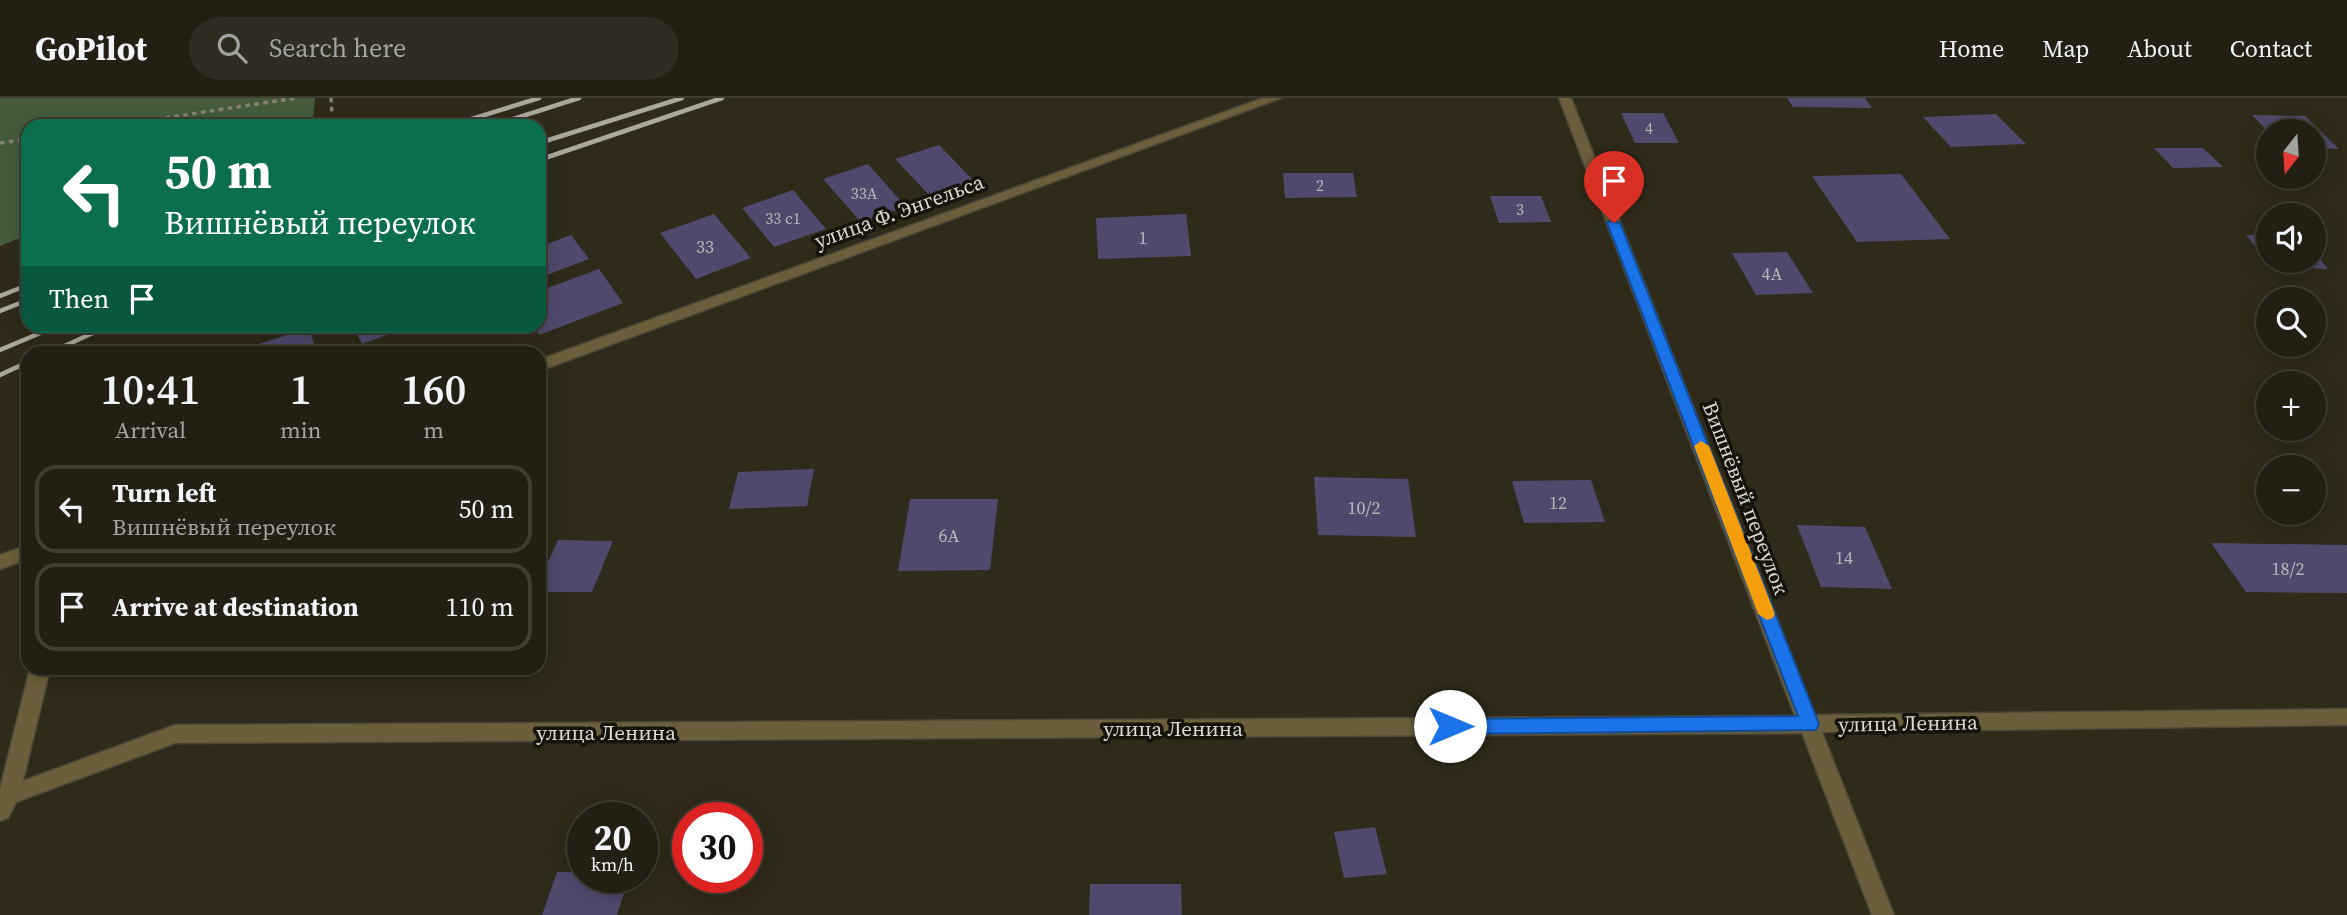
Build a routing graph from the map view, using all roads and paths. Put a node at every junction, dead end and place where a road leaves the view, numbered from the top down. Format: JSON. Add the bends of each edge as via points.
{"nodes":[{"id":1,"x":296,"y":98,"type":"edge"},
{"id":2,"x":331,"y":98,"type":"edge"},
{"id":3,"x":1275,"y":98,"type":"edge"},
{"id":4,"x":1565,"y":98,"type":"edge"},
{"id":5,"x":332,"y":114,"type":"dead end"},
{"id":6,"x":158,"y":119,"type":"edge"},
{"id":7,"x":21,"y":140,"type":"edge"},
{"id":8,"x":0,"y":143,"type":"edge"},
{"id":9,"x":546,"y":363,"type":"edge"},
{"id":10,"x":21,"y":554,"type":"edge"},
{"id":11,"x":0,"y":562,"type":"edge"},
{"id":12,"x":38,"y":675,"type":"edge"},
{"id":13,"x":2347,"y":717,"type":"edge"},
{"id":14,"x":1810,"y":724,"type":"junction"},
{"id":15,"x":4,"y":803,"type":"edge"},
{"id":16,"x":1883,"y":915,"type":"edge"}],
"edges":[{"from":1,"to":6,"type":"path"},
{"from":2,"to":5,"type":"path"},
{"from":3,"to":9,"type":"street","name":"улица Ф. Энгельса"},
{"from":4,"to":14,"type":"street","name":"Вишнёвый переулок"},
{"from":7,"to":8,"type":"path"},
{"from":10,"to":11,"type":"street"},
{"from":12,"to":15,"type":"street"},
{"from":13,"to":14,"type":"street","name":"улица Ленина"},
{"from":14,"to":15,"type":"street","name":"улица Ленина","via":[[175,734]]},
{"from":14,"to":16,"type":"street","name":"Вишнёвый переулок"}]}
